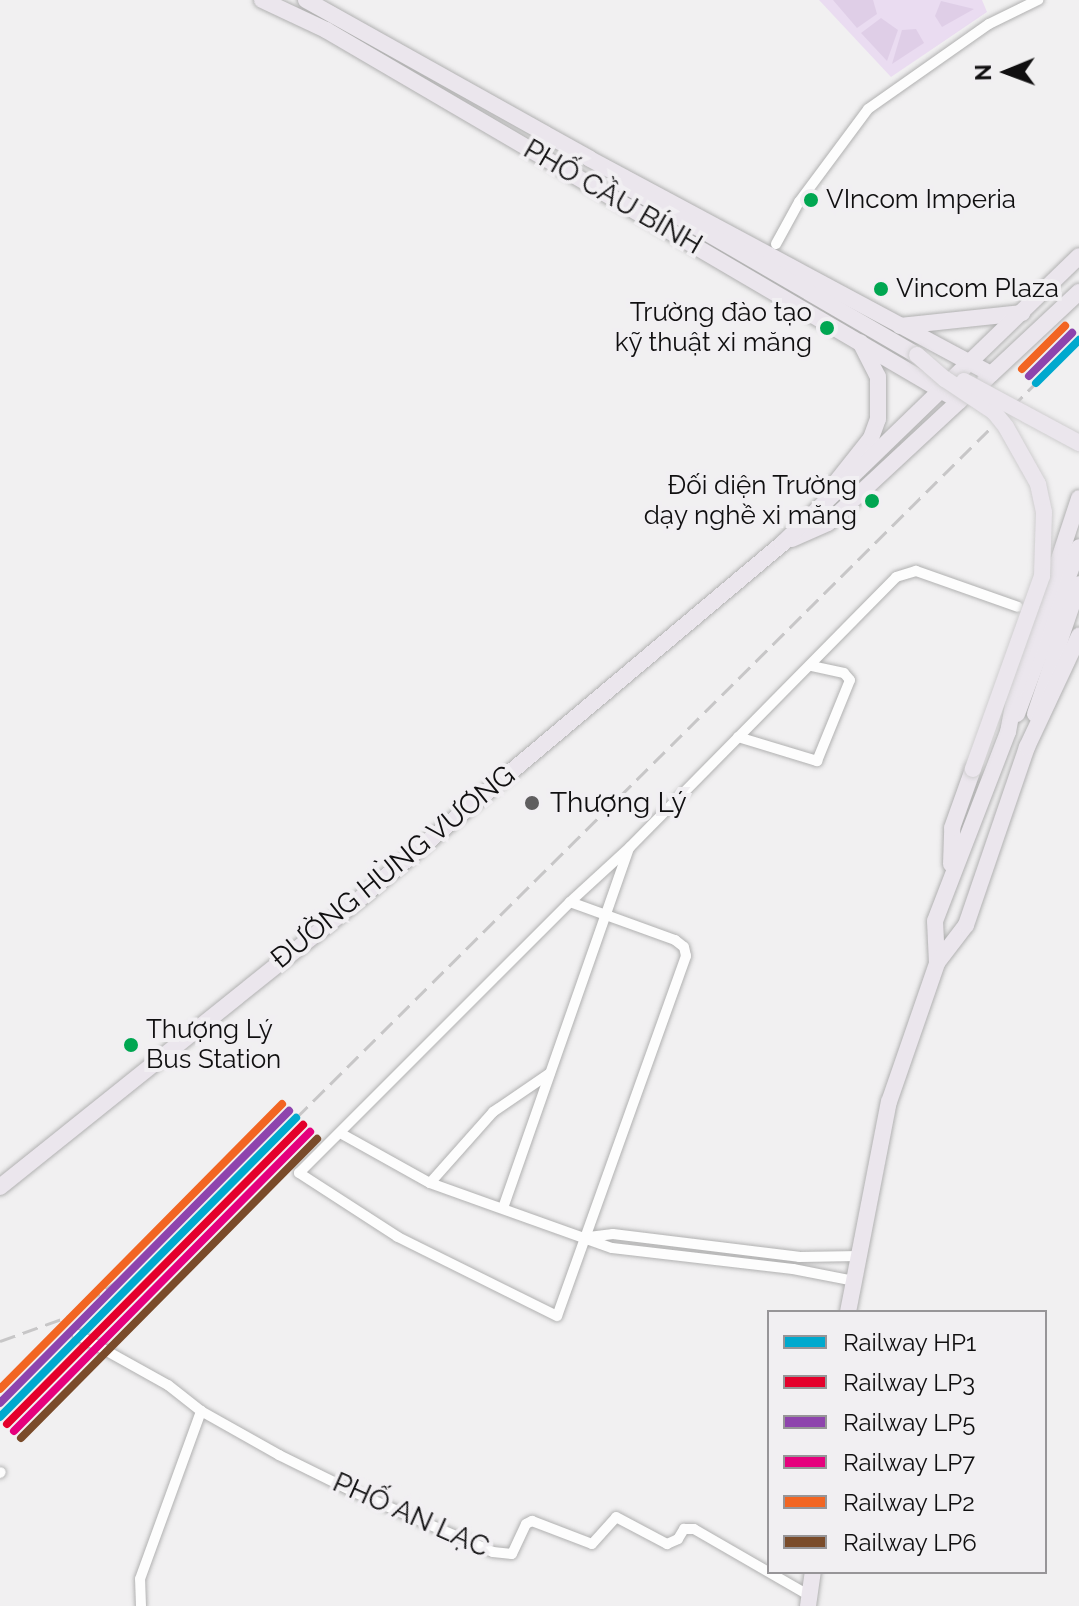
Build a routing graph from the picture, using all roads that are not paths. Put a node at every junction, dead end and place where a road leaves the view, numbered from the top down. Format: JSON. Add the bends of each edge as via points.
{"nodes":[{"id":1,"x":262,"y":0,"type":"edge"},
{"id":2,"x":306,"y":0,"type":"edge"},
{"id":3,"x":1031,"y":1,"type":"edge"},
{"id":4,"x":590,"y":159,"type":"junction"},
{"id":5,"x":590,"y":182,"type":"junction"},
{"id":6,"x":635,"y":195,"type":"junction"},
{"id":7,"x":776,"y":244,"type":"dead end"},
{"id":8,"x":1079,"y":256,"type":"edge"},
{"id":9,"x":1079,"y":292,"type":"edge"},
{"id":10,"x":1022,"y":313,"type":"junction"},
{"id":11,"x":900,"y":326,"type":"junction"},
{"id":12,"x":1038,"y":331,"type":"junction"},
{"id":13,"x":857,"y":338,"type":"junction"},
{"id":14,"x":917,"y":355,"type":"junction"},
{"id":15,"x":971,"y":361,"type":"junction"},
{"id":16,"x":991,"y":374,"type":"junction"},
{"id":17,"x":940,"y":391,"type":"junction"},
{"id":18,"x":959,"y":401,"type":"junction"},
{"id":19,"x":1079,"y":443,"type":"edge"},
{"id":20,"x":1079,"y":498,"type":"edge"},
{"id":21,"x":828,"y":499,"type":"junction"},
{"id":22,"x":783,"y":543,"type":"junction"},
{"id":23,"x":1079,"y":547,"type":"edge"},
{"id":24,"x":1079,"y":584,"type":"edge"},
{"id":25,"x":1018,"y":607,"type":"dead end"},
{"id":26,"x":1079,"y":636,"type":"edge"},
{"id":27,"x":810,"y":666,"type":"junction"},
{"id":28,"x":1008,"y":732,"type":"junction"},
{"id":29,"x":738,"y":737,"type":"junction"},
{"id":30,"x":1027,"y":747,"type":"junction"},
{"id":31,"x":630,"y":847,"type":"junction"},
{"id":32,"x":950,"y":880,"type":"junction"},
{"id":33,"x":570,"y":902,"type":"junction"},
{"id":34,"x":606,"y":915,"type":"junction"},
{"id":35,"x":937,"y":963,"type":"junction"},
{"id":36,"x":550,"y":1073,"type":"junction"},
{"id":37,"x":340,"y":1133,"type":"junction"},
{"id":38,"x":430,"y":1183,"type":"junction"},
{"id":39,"x":0,"y":1187,"type":"edge"},
{"id":40,"x":503,"y":1208,"type":"junction"},
{"id":41,"x":587,"y":1238,"type":"junction"},
{"id":42,"x":859,"y":1256,"type":"junction"},
{"id":43,"x":854,"y":1281,"type":"junction"},
{"id":44,"x":848,"y":1310,"type":"edge"},
{"id":45,"x":78,"y":1335,"type":"dead end"},
{"id":46,"x":201,"y":1411,"type":"junction"},
{"id":47,"x":813,"y":1574,"type":"edge"},
{"id":48,"x":809,"y":1601,"type":"edge"},
{"id":49,"x":141,"y":1606,"type":"edge"}],
"edges":[{"from":1,"to":5,"type":"main road","name":"PHỐ CẦU BÍNH","via":[[326,30]]},
{"from":2,"to":4,"type":"main road","name":"PHỐ CẦU BÍNH"},
{"from":3,"to":7,"type":"street","via":[[989,24],[868,109],[799,202]]},
{"from":4,"to":6,"type":"main road"},
{"from":4,"to":11,"type":"main road","name":"PHỐ CẦU BÍNH"},
{"from":5,"to":6,"type":"main road"},
{"from":5,"to":13,"type":"main road","name":"PHỐ CẦU BÍNH"},
{"from":6,"to":14,"type":"main road"},
{"from":8,"to":10,"type":"main road","name":"ĐƯỜNG HÙNG VƯƠNG"},
{"from":9,"to":12,"type":"main road","name":"ĐƯỜNG HÙNG VƯƠNG"},
{"from":10,"to":11,"type":"main road"},
{"from":10,"to":12,"type":"main road"},
{"from":10,"to":15,"type":"main road","name":"ĐƯỜNG HÙNG VƯƠNG"},
{"from":11,"to":15,"type":"main road","name":"PHỐ CẦU BÍNH"},
{"from":12,"to":16,"type":"main road","name":"ĐƯỜNG HÙNG VƯƠNG"},
{"from":13,"to":17,"type":"main road","name":"PHỐ CẦU BÍNH"},
{"from":13,"to":21,"type":"main road","via":[[878,377],[878,419],[871,438],[844,468]]},
{"from":14,"to":19,"type":"main road","bridge":true},
{"from":14,"to":32,"type":"main road","bridge":true,"via":[[1000,419],[1038,484],[1044,512],[1042,576],[952,828]]},
{"from":15,"to":16,"type":"main road","name":"PHỐ CẦU BÍNH"},
{"from":15,"to":17,"type":"main road","name":"ĐƯỜNG HÙNG VƯƠNG"},
{"from":16,"to":18,"type":"main road","name":"ĐƯỜNG HÙNG VƯƠNG"},
{"from":17,"to":18,"type":"main road","name":"PHỐ CẦU BÍNH"},
{"from":17,"to":21,"type":"main road","name":"ĐƯỜNG HÙNG VƯƠNG"},
{"from":18,"to":22,"type":"main road","name":"ĐƯỜNG HÙNG VƯƠNG","via":[[828,523]]},
{"from":20,"to":28,"type":"main road","via":[[1016,689]]},
{"from":21,"to":22,"type":"main road","name":"ĐƯỜNG HÙNG VƯƠNG"},
{"from":22,"to":39,"type":"main road","name":"ĐƯỜNG HÙNG VƯƠNG","via":[[368,892]]},
{"from":23,"to":28,"type":"main road","via":[[1027,694]]},
{"from":24,"to":30,"type":"main road"},
{"from":25,"to":27,"type":"street","via":[[908,571],[896,577]]},
{"from":26,"to":30,"type":"main road"},
{"from":27,"to":29,"type":"street"},
{"from":27,"to":29,"type":"street","via":[[844,673],[850,680],[817,761]]},
{"from":28,"to":32,"type":"main road"},
{"from":29,"to":31,"type":"street"},
{"from":30,"to":35,"type":"main road","via":[[966,925]]},
{"from":31,"to":33,"type":"street"},
{"from":31,"to":34,"type":"street"},
{"from":32,"to":35,"type":"main road","via":[[935,921]]},
{"from":33,"to":34,"type":"street"},
{"from":33,"to":37,"type":"street"},
{"from":34,"to":36,"type":"street"},
{"from":34,"to":41,"type":"street","via":[[675,940],[686,956]]},
{"from":35,"to":42,"type":"main road","via":[[889,1102]]},
{"from":36,"to":38,"type":"street","via":[[493,1112]]},
{"from":36,"to":40,"type":"street"},
{"from":37,"to":38,"type":"street"},
{"from":37,"to":41,"type":"street","via":[[299,1173],[398,1237],[557,1316]]},
{"from":38,"to":40,"type":"street"},
{"from":40,"to":41,"type":"street"},
{"from":41,"to":42,"type":"street","via":[[613,1234],[799,1257]]},
{"from":41,"to":43,"type":"street","via":[[612,1248]]},
{"from":42,"to":43,"type":"main road"},
{"from":43,"to":44,"type":"main road"},
{"from":45,"to":46,"type":"street","name":"PHỐ AN LẠC","via":[[168,1385]]},
{"from":46,"to":48,"type":"street","name":"PHỐ AN LẠC","via":[[356,1493],[505,1556],[512,1554],[532,1521],[592,1544],[616,1517],[667,1544],[684,1529],[694,1529]]},
{"from":46,"to":49,"type":"street","via":[[140,1579]]},
{"from":47,"to":48,"type":"main road"}]}
